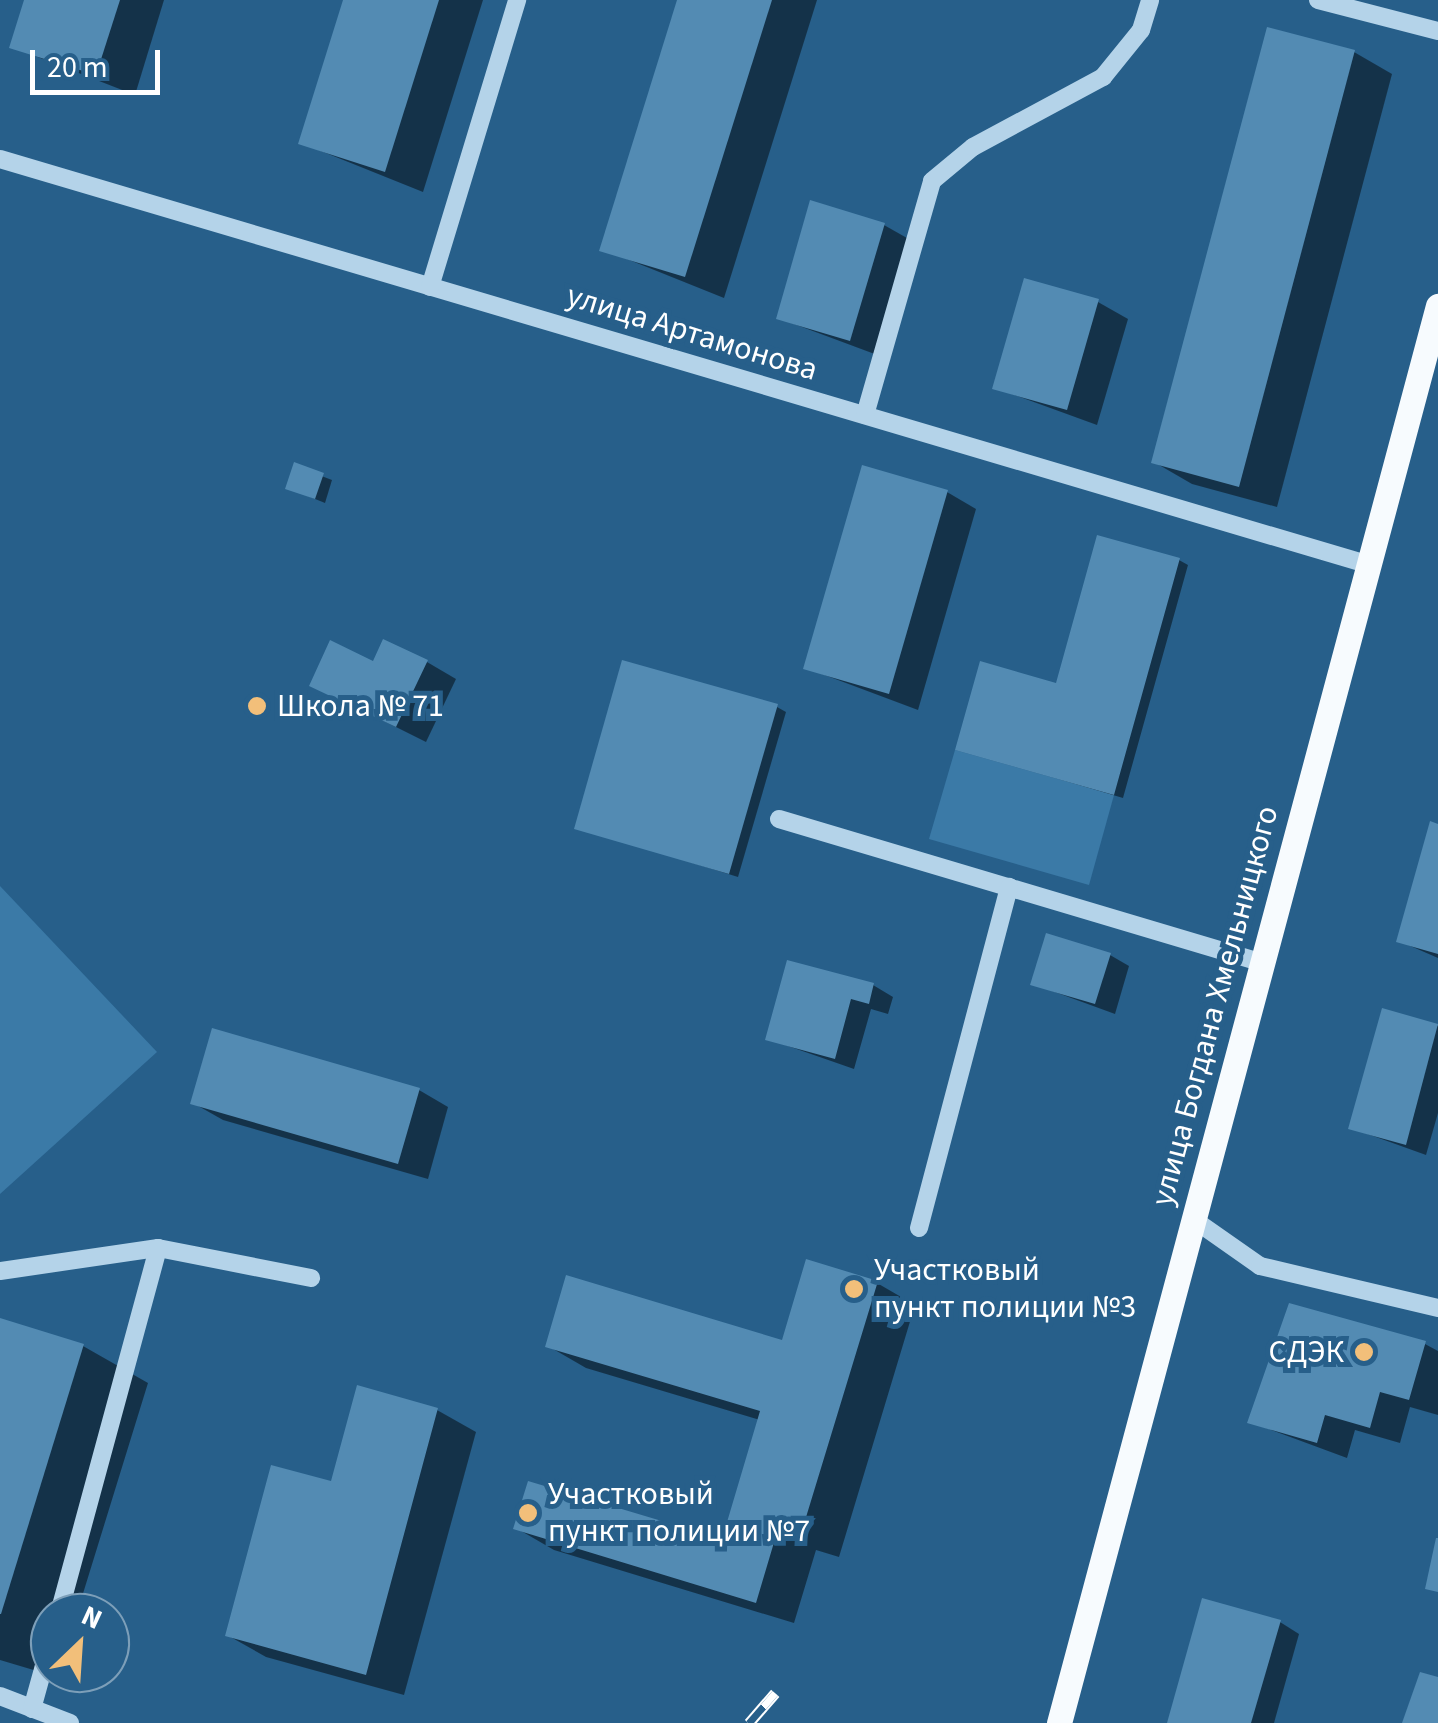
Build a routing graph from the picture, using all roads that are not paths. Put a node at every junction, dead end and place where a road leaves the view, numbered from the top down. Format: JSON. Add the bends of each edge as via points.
{"nodes":[{"id":1,"x":517,"y":0,"type":"edge"},
{"id":2,"x":1150,"y":0,"type":"edge"},
{"id":3,"x":1318,"y":0,"type":"edge"},
{"id":4,"x":1438,"y":30,"type":"edge"},
{"id":5,"x":0,"y":159,"type":"edge"},
{"id":6,"x":430,"y":286,"type":"junction"},
{"id":7,"x":1438,"y":306,"type":"edge"},
{"id":8,"x":865,"y":415,"type":"junction"},
{"id":9,"x":1366,"y":564,"type":"junction"},
{"id":10,"x":779,"y":819,"type":"dead end"},
{"id":11,"x":1009,"y":887,"type":"junction"},
{"id":12,"x":1260,"y":962,"type":"junction"},
{"id":13,"x":1193,"y":1219,"type":"junction"},
{"id":14,"x":919,"y":1228,"type":"dead end"},
{"id":15,"x":158,"y":1248,"type":"junction"},
{"id":16,"x":0,"y":1271,"type":"edge"},
{"id":17,"x":312,"y":1278,"type":"dead end"},
{"id":18,"x":1438,"y":1308,"type":"edge"},
{"id":19,"x":63,"y":1593,"type":"edge"},
{"id":20,"x":36,"y":1693,"type":"edge"},
{"id":21,"x":0,"y":1696,"type":"edge"},
{"id":22,"x":32,"y":1709,"type":"junction"},
{"id":23,"x":70,"y":1723,"type":"edge"},
{"id":24,"x":1059,"y":1723,"type":"edge"}],
"edges":[{"from":1,"to":6,"type":"street"},
{"from":2,"to":8,"type":"street","via":[[1141,30],[1103,76],[973,147],[932,181]]},
{"from":3,"to":4,"type":"street"},
{"from":5,"to":6,"type":"street","name":"улица Артамонова"},
{"from":6,"to":8,"type":"street","name":"улица Артамонова"},
{"from":7,"to":9,"type":"main road","name":"улица Богдана Хмельницкого"},
{"from":8,"to":9,"type":"street","name":"улица Артамонова"},
{"from":9,"to":12,"type":"main road","name":"улица Богдана Хмельницкого"},
{"from":10,"to":11,"type":"street"},
{"from":11,"to":12,"type":"street"},
{"from":11,"to":14,"type":"street"},
{"from":12,"to":13,"type":"main road","name":"улица Богдана Хмельницкого"},
{"from":13,"to":18,"type":"street","via":[[1260,1266]]},
{"from":13,"to":24,"type":"main road","name":"улица Богдана Хмельницкого"},
{"from":15,"to":16,"type":"street"},
{"from":15,"to":17,"type":"street"},
{"from":15,"to":19,"type":"street"},
{"from":20,"to":22,"type":"street"},
{"from":21,"to":22,"type":"street"},
{"from":22,"to":23,"type":"street"}]}
